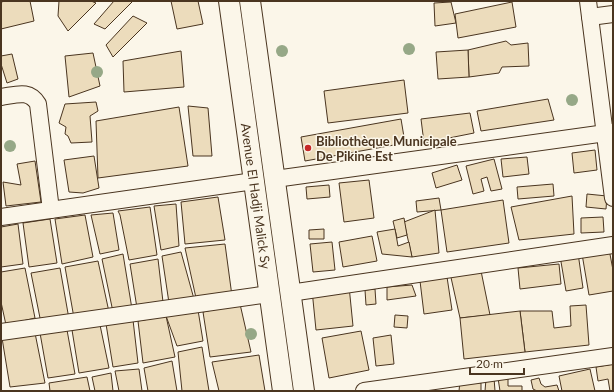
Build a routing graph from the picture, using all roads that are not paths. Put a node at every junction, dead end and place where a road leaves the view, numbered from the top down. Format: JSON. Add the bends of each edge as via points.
{"nodes":[{"id":1,"x":229,"y":1,"type":"edge"},
{"id":2,"x":250,"y":1,"type":"edge"},
{"id":3,"x":589,"y":9,"type":"edge"},
{"id":4,"x":613,"y":14,"type":"edge"},
{"id":5,"x":1,"y":97,"type":"edge"},
{"id":6,"x":609,"y":132,"type":"edge"},
{"id":7,"x":275,"y":179,"type":"junction"},
{"id":8,"x":254,"y":180,"type":"junction"},
{"id":9,"x":613,"y":198,"type":"edge"},
{"id":10,"x":51,"y":210,"type":"junction"},
{"id":11,"x":1,"y":217,"type":"edge"},
{"id":12,"x":613,"y":245,"type":"edge"},
{"id":13,"x":290,"y":293,"type":"junction"},
{"id":14,"x":269,"y":294,"type":"junction"},
{"id":15,"x":1,"y":332,"type":"edge"},
{"id":16,"x":613,"y":356,"type":"edge"},
{"id":17,"x":283,"y":391,"type":"edge"},
{"id":18,"x":304,"y":391,"type":"edge"},
{"id":19,"x":364,"y":391,"type":"edge"}],
"edges":[{"from":1,"to":8,"type":"street","name":"Avenue El Hadji Malick Sy"},
{"from":2,"to":7,"type":"street","name":"Avenue El Hadji Malick Sy"},
{"from":3,"to":4,"type":"street"},
{"from":3,"to":6,"type":"street"},
{"from":5,"to":10,"type":"street","via":[[27,94],[38,104]]},
{"from":6,"to":7,"type":"street"},
{"from":6,"to":9,"type":"street"},
{"from":7,"to":13,"type":"street","name":"Avenue El Hadji Malick Sy"},
{"from":8,"to":10,"type":"street"},
{"from":8,"to":14,"type":"street","name":"Avenue El Hadji Malick Sy"},
{"from":10,"to":11,"type":"street"},
{"from":12,"to":13,"type":"street"},
{"from":13,"to":18,"type":"street","name":"Avenue El Hadji Malick Sy"},
{"from":14,"to":15,"type":"street"},
{"from":14,"to":17,"type":"street","name":"Avenue El Hadji Malick Sy"},
{"from":16,"to":19,"type":"street"}]}
